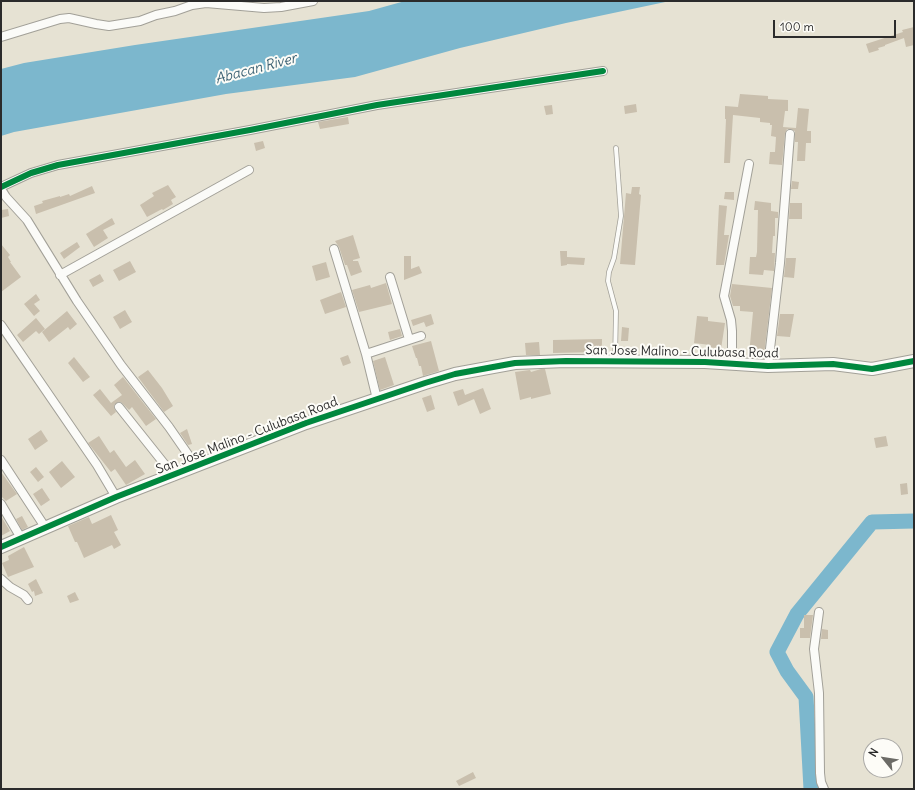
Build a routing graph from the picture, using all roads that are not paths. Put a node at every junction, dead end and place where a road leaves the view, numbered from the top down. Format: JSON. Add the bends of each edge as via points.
{"nodes":[{"id":1,"x":313,"y":1,"type":"edge"},
{"id":2,"x":1,"y":37,"type":"edge"},
{"id":3,"x":603,"y":71,"type":"dead end"},
{"id":4,"x":790,"y":134,"type":"dead end"},
{"id":5,"x":616,"y":148,"type":"dead end"},
{"id":6,"x":749,"y":164,"type":"dead end"},
{"id":7,"x":249,"y":170,"type":"dead end"},
{"id":8,"x":1,"y":188,"type":"edge"},
{"id":9,"x":334,"y":249,"type":"dead end"},
{"id":10,"x":60,"y":274,"type":"junction"},
{"id":11,"x":390,"y":277,"type":"dead end"},
{"id":12,"x":1,"y":325,"type":"edge"},
{"id":13,"x":421,"y":336,"type":"dead end"},
{"id":14,"x":410,"y":340,"type":"junction"},
{"id":15,"x":366,"y":354,"type":"junction"},
{"id":16,"x":615,"y":361,"type":"junction"},
{"id":17,"x":914,"y":362,"type":"edge"},
{"id":18,"x":728,"y":364,"type":"junction"},
{"id":19,"x":768,"y":366,"type":"junction"},
{"id":20,"x":377,"y":399,"type":"junction"},
{"id":21,"x":119,"y":407,"type":"dead end"},
{"id":22,"x":1,"y":460,"type":"edge"},
{"id":23,"x":196,"y":466,"type":"junction"},
{"id":24,"x":174,"y":476,"type":"junction"},
{"id":25,"x":116,"y":497,"type":"junction"},
{"id":26,"x":1,"y":504,"type":"edge"},
{"id":27,"x":45,"y":527,"type":"junction"},
{"id":28,"x":21,"y":538,"type":"junction"},
{"id":29,"x":1,"y":547,"type":"edge"},
{"id":30,"x":1,"y":580,"type":"edge"},
{"id":31,"x":28,"y":600,"type":"dead end"},
{"id":32,"x":819,"y":612,"type":"dead end"},
{"id":33,"x":824,"y":789,"type":"edge"}],
"edges":[{"from":1,"to":2,"type":"street","via":[[264,8],[206,3],[140,21],[109,26],[60,18]]},
{"from":3,"to":8,"type":"street","via":[[377,105],[58,165],[31,173]]},
{"from":4,"to":19,"type":"street","via":[[780,263]]},
{"from":5,"to":16,"type":"lane","via":[[621,216],[608,282],[616,311]]},
{"from":6,"to":18,"type":"street","via":[[724,296],[732,331],[732,350]]},
{"from":7,"to":10,"type":"street"},
{"from":8,"to":10,"type":"street","via":[[27,220]]},
{"from":9,"to":15,"type":"street"},
{"from":10,"to":23,"type":"street","via":[[121,365]]},
{"from":11,"to":14,"type":"street"},
{"from":12,"to":25,"type":"street"},
{"from":13,"to":14,"type":"street"},
{"from":14,"to":15,"type":"street"},
{"from":15,"to":20,"type":"street"},
{"from":16,"to":18,"type":"street","name":"San Jose Malino - Culubasa Road"},
{"from":16,"to":20,"type":"street","name":"San Jose Malino - Culubasa Road","via":[[515,363],[455,374]]},
{"from":17,"to":19,"type":"street","name":"San Jose Malino - Culubasa Road","via":[[872,369],[833,364]]},
{"from":18,"to":19,"type":"street","name":"San Jose Malino - Culubasa Road"},
{"from":20,"to":23,"type":"street","name":"San Jose Malino - Culubasa Road","via":[[306,423]]},
{"from":21,"to":24,"type":"street"},
{"from":22,"to":27,"type":"street"},
{"from":23,"to":24,"type":"street","name":"San Jose Malino - Culubasa Road"},
{"from":24,"to":25,"type":"street","name":"San Jose Malino - Culubasa Road"},
{"from":25,"to":27,"type":"street","name":"San Jose Malino - Culubasa Road"},
{"from":26,"to":28,"type":"street"},
{"from":27,"to":28,"type":"street","name":"San Jose Malino - Culubasa Road"},
{"from":28,"to":29,"type":"street","name":"San Jose Malino - Culubasa Road"},
{"from":30,"to":31,"type":"street"},
{"from":32,"to":33,"type":"street","via":[[814,649],[819,693],[820,774]]}]}
